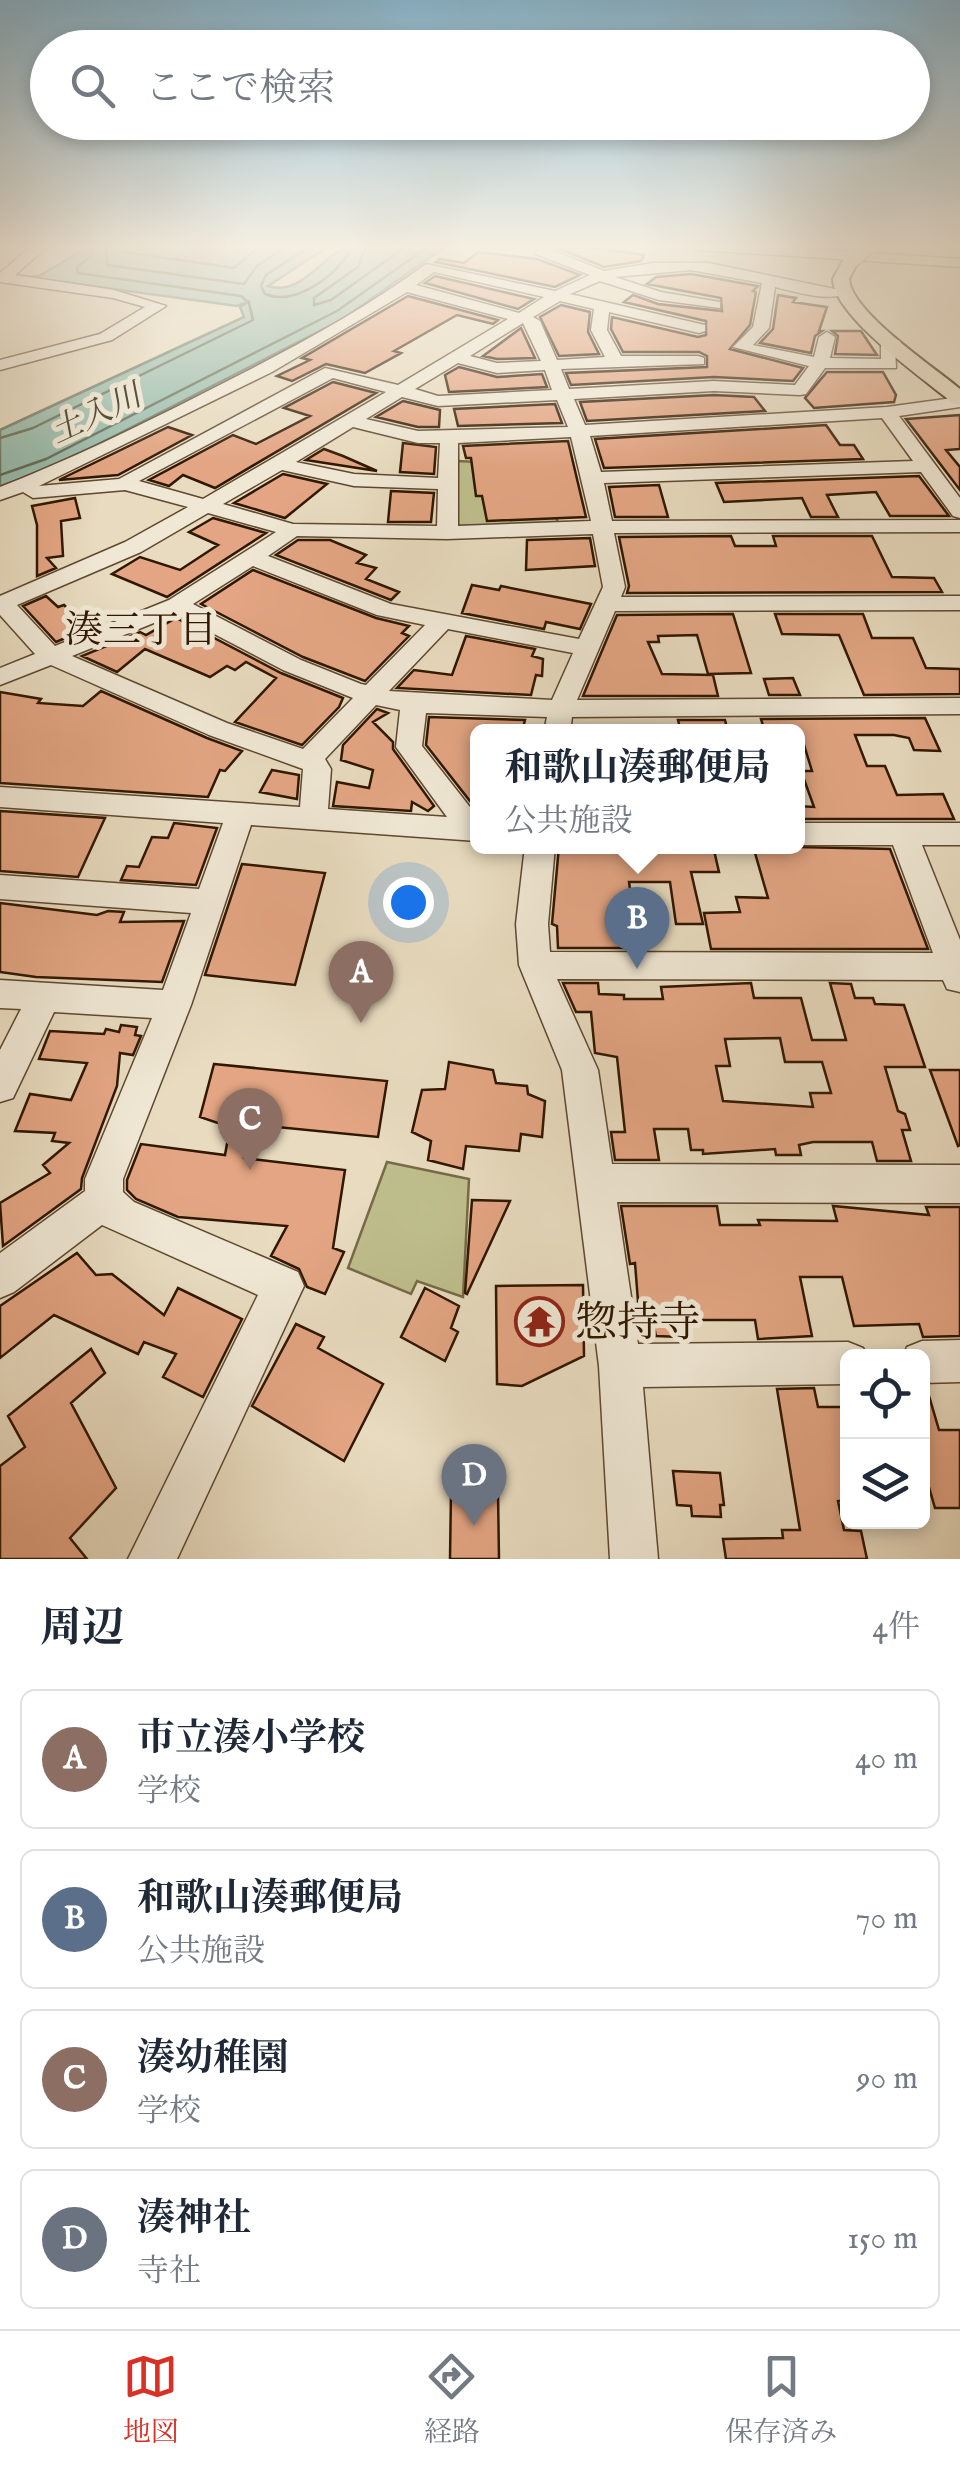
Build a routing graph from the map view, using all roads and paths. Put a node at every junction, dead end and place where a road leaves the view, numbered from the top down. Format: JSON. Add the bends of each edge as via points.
{"nodes":[{"id":1,"x":137,"y":319,"type":"edge"},
{"id":2,"x":356,"y":319,"type":"edge"},
{"id":3,"x":518,"y":319,"type":"edge"},
{"id":4,"x":527,"y":319,"type":"edge"},
{"id":5,"x":600,"y":319,"type":"edge"},
{"id":6,"x":658,"y":319,"type":"edge"},
{"id":7,"x":705,"y":319,"type":"edge"},
{"id":8,"x":761,"y":319,"type":"edge"},
{"id":9,"x":864,"y":319,"type":"edge"},
{"id":10,"x":699,"y":328,"type":"junction"},
{"id":11,"x":826,"y":337,"type":"dead end"},
{"id":12,"x":892,"y":353,"type":"junction"},
{"id":13,"x":456,"y":357,"type":"junction"},
{"id":14,"x":698,"y":361,"type":"junction"},
{"id":15,"x":616,"y":362,"type":"junction"},
{"id":16,"x":820,"y":363,"type":"junction"},
{"id":17,"x":0,"y":365,"type":"edge"},
{"id":18,"x":551,"y":366,"type":"junction"},
{"id":19,"x":714,"y":386,"type":"junction"},
{"id":20,"x":794,"y":390,"type":"junction"},
{"id":21,"x":399,"y":392,"type":"junction"},
{"id":22,"x":563,"y":395,"type":"junction"},
{"id":23,"x":960,"y":400,"type":"edge"},
{"id":24,"x":916,"y":408,"type":"junction"},
{"id":25,"x":887,"y":412,"type":"junction"},
{"id":26,"x":817,"y":417,"type":"junction"},
{"id":27,"x":352,"y":421,"type":"junction"},
{"id":28,"x":742,"y":422,"type":"junction"},
{"id":29,"x":579,"y":432,"type":"junction"},
{"id":30,"x":448,"y":439,"type":"junction"},
{"id":31,"x":279,"y":464,"type":"junction"},
{"id":32,"x":925,"y":466,"type":"junction"},
{"id":33,"x":593,"y":478,"type":"junction"},
{"id":34,"x":126,"y":484,"type":"junction"},
{"id":35,"x":450,"y":484,"type":"junction"},
{"id":36,"x":1,"y":494,"type":"edge"},
{"id":37,"x":209,"y":506,"type":"junction"},
{"id":38,"x":960,"y":512,"type":"edge"},
{"id":39,"x":960,"y":526,"type":"edge"},
{"id":40,"x":604,"y":527,"type":"junction"},
{"id":41,"x":292,"y":530,"type":"junction"},
{"id":42,"x":447,"y":534,"type":"junction"},
{"id":43,"x":253,"y":558,"type":"junction"},
{"id":44,"x":1,"y":604,"type":"edge"},
{"id":45,"x":609,"y":604,"type":"junction"},
{"id":46,"x":177,"y":606,"type":"junction"},
{"id":47,"x":955,"y":609,"type":"edge"},
{"id":48,"x":443,"y":620,"type":"junction"},
{"id":49,"x":588,"y":648,"type":"junction"},
{"id":50,"x":51,"y":656,"type":"junction"},
{"id":51,"x":0,"y":677,"type":"edge"},
{"id":52,"x":370,"y":699,"type":"junction"},
{"id":53,"x":414,"y":704,"type":"junction"},
{"id":54,"x":960,"y":706,"type":"edge"},
{"id":55,"x":559,"y":720,"type":"edge"},
{"id":56,"x":310,"y":758,"type":"junction"},
{"id":57,"x":0,"y":797,"type":"edge"},
{"id":58,"x":240,"y":816,"type":"junction"},
{"id":59,"x":313,"y":822,"type":"junction"},
{"id":60,"x":470,"y":824,"type":"edge"},
{"id":61,"x":470,"y":829,"type":"edge"},
{"id":62,"x":805,"y":834,"type":"edge"},
{"id":63,"x":903,"y":834,"type":"junction"},
{"id":64,"x":960,"y":834,"type":"edge"},
{"id":65,"x":539,"y":854,"type":"edge"},
{"id":66,"x":0,"y":887,"type":"edge"},
{"id":67,"x":210,"y":902,"type":"junction"},
{"id":68,"x":536,"y":965,"type":"junction"},
{"id":69,"x":957,"y":973,"type":"edge"},
{"id":70,"x":0,"y":994,"type":"edge"},
{"id":71,"x":44,"y":997,"type":"junction"},
{"id":72,"x":174,"y":1006,"type":"junction"},
{"id":73,"x":0,"y":1086,"type":"edge"},
{"id":74,"x":596,"y":1183,"type":"junction"},
{"id":75,"x":960,"y":1184,"type":"edge"},
{"id":76,"x":104,"y":1200,"type":"junction"},
{"id":77,"x":0,"y":1278,"type":"edge"},
{"id":78,"x":960,"y":1361,"type":"edge"},
{"id":79,"x":930,"y":1362,"type":"edge"},
{"id":80,"x":840,"y":1363,"type":"edge"},
{"id":81,"x":620,"y":1366,"type":"junction"},
{"id":82,"x":152,"y":1559,"type":"edge"},
{"id":83,"x":634,"y":1559,"type":"edge"}],
"edges":[{"from":1,"to":17,"type":"street","via":[[106,337]]},
{"from":2,"to":36,"type":"street","via":[[61,472]]},
{"from":3,"to":13,"type":"street"},
{"from":4,"to":18,"type":"street"},
{"from":5,"to":15,"type":"street","via":[[599,330]]},
{"from":6,"to":10,"type":"street"},
{"from":7,"to":10,"type":"street"},
{"from":8,"to":16,"type":"street","via":[[761,328],[741,347]]},
{"from":9,"to":12,"type":"main road"},
{"from":10,"to":14,"type":"street"},
{"from":11,"to":16,"type":"street"},
{"from":12,"to":16,"type":"street"},
{"from":12,"to":23,"type":"main road"},
{"from":12,"to":24,"type":"street","via":[[896,387]]},
{"from":13,"to":18,"type":"street","via":[[496,368]]},
{"from":13,"to":21,"type":"street"},
{"from":14,"to":15,"type":"street"},
{"from":14,"to":19,"type":"street"},
{"from":15,"to":18,"type":"street"},
{"from":16,"to":20,"type":"street"},
{"from":18,"to":22,"type":"street"},
{"from":19,"to":20,"type":"street"},
{"from":19,"to":22,"type":"street"},
{"from":19,"to":28,"type":"street"},
{"from":20,"to":26,"type":"street"},
{"from":21,"to":22,"type":"street","via":[[452,402]]},
{"from":21,"to":27,"type":"street"},
{"from":21,"to":34,"type":"street","via":[[331,372]]},
{"from":22,"to":29,"type":"street"},
{"from":23,"to":24,"type":"street"},
{"from":24,"to":25,"type":"street"},
{"from":25,"to":26,"type":"street"},
{"from":25,"to":32,"type":"street"},
{"from":26,"to":28,"type":"street"},
{"from":27,"to":30,"type":"street"},
{"from":27,"to":31,"type":"street"},
{"from":28,"to":29,"type":"street"},
{"from":29,"to":30,"type":"street"},
{"from":29,"to":33,"type":"street"},
{"from":30,"to":35,"type":"street"},
{"from":31,"to":35,"type":"street","via":[[354,480]]},
{"from":31,"to":37,"type":"street"},
{"from":32,"to":33,"type":"street"},
{"from":32,"to":38,"type":"street"},
{"from":33,"to":40,"type":"street"},
{"from":34,"to":36,"type":"street"},
{"from":34,"to":37,"type":"street"},
{"from":35,"to":42,"type":"street"},
{"from":37,"to":41,"type":"street"},
{"from":37,"to":44,"type":"street","via":[[102,563]]},
{"from":39,"to":40,"type":"street"},
{"from":40,"to":42,"type":"street"},
{"from":40,"to":45,"type":"street","via":[[614,587]]},
{"from":41,"to":42,"type":"street"},
{"from":41,"to":43,"type":"street"},
{"from":43,"to":46,"type":"street"},
{"from":43,"to":48,"type":"street","via":[[386,610]]},
{"from":44,"to":50,"type":"street"},
{"from":45,"to":47,"type":"street"},
{"from":45,"to":49,"type":"street"},
{"from":46,"to":50,"type":"street"},
{"from":46,"to":52,"type":"street"},
{"from":48,"to":49,"type":"street"},
{"from":48,"to":52,"type":"street"},
{"from":49,"to":55,"type":"street"},
{"from":50,"to":51,"type":"street"},
{"from":50,"to":56,"type":"street","via":[[218,729]]},
{"from":52,"to":53,"type":"street"},
{"from":52,"to":56,"type":"street"},
{"from":53,"to":55,"type":"street"},
{"from":53,"to":60,"type":"street","via":[[409,747]]},
{"from":54,"to":55,"type":"street"},
{"from":56,"to":59,"type":"street","via":[[317,769]]},
{"from":57,"to":58,"type":"street"},
{"from":58,"to":59,"type":"street"},
{"from":58,"to":67,"type":"street"},
{"from":59,"to":61,"type":"street"},
{"from":62,"to":63,"type":"street"},
{"from":63,"to":64,"type":"street"},
{"from":63,"to":69,"type":"street"},
{"from":65,"to":68,"type":"street","via":[[532,924]]},
{"from":66,"to":67,"type":"street"},
{"from":67,"to":72,"type":"street"},
{"from":68,"to":69,"type":"street"},
{"from":68,"to":74,"type":"street","via":[[580,1070]]},
{"from":70,"to":71,"type":"street"},
{"from":71,"to":72,"type":"street"},
{"from":71,"to":73,"type":"street"},
{"from":72,"to":76,"type":"street","via":[[104,1179]]},
{"from":74,"to":75,"type":"street"},
{"from":74,"to":81,"type":"street"},
{"from":76,"to":77,"type":"street"},
{"from":76,"to":82,"type":"street","via":[[120,1216],[284,1286]]},
{"from":78,"to":79,"type":"street"},
{"from":80,"to":81,"type":"street"},
{"from":81,"to":83,"type":"street"}]}
